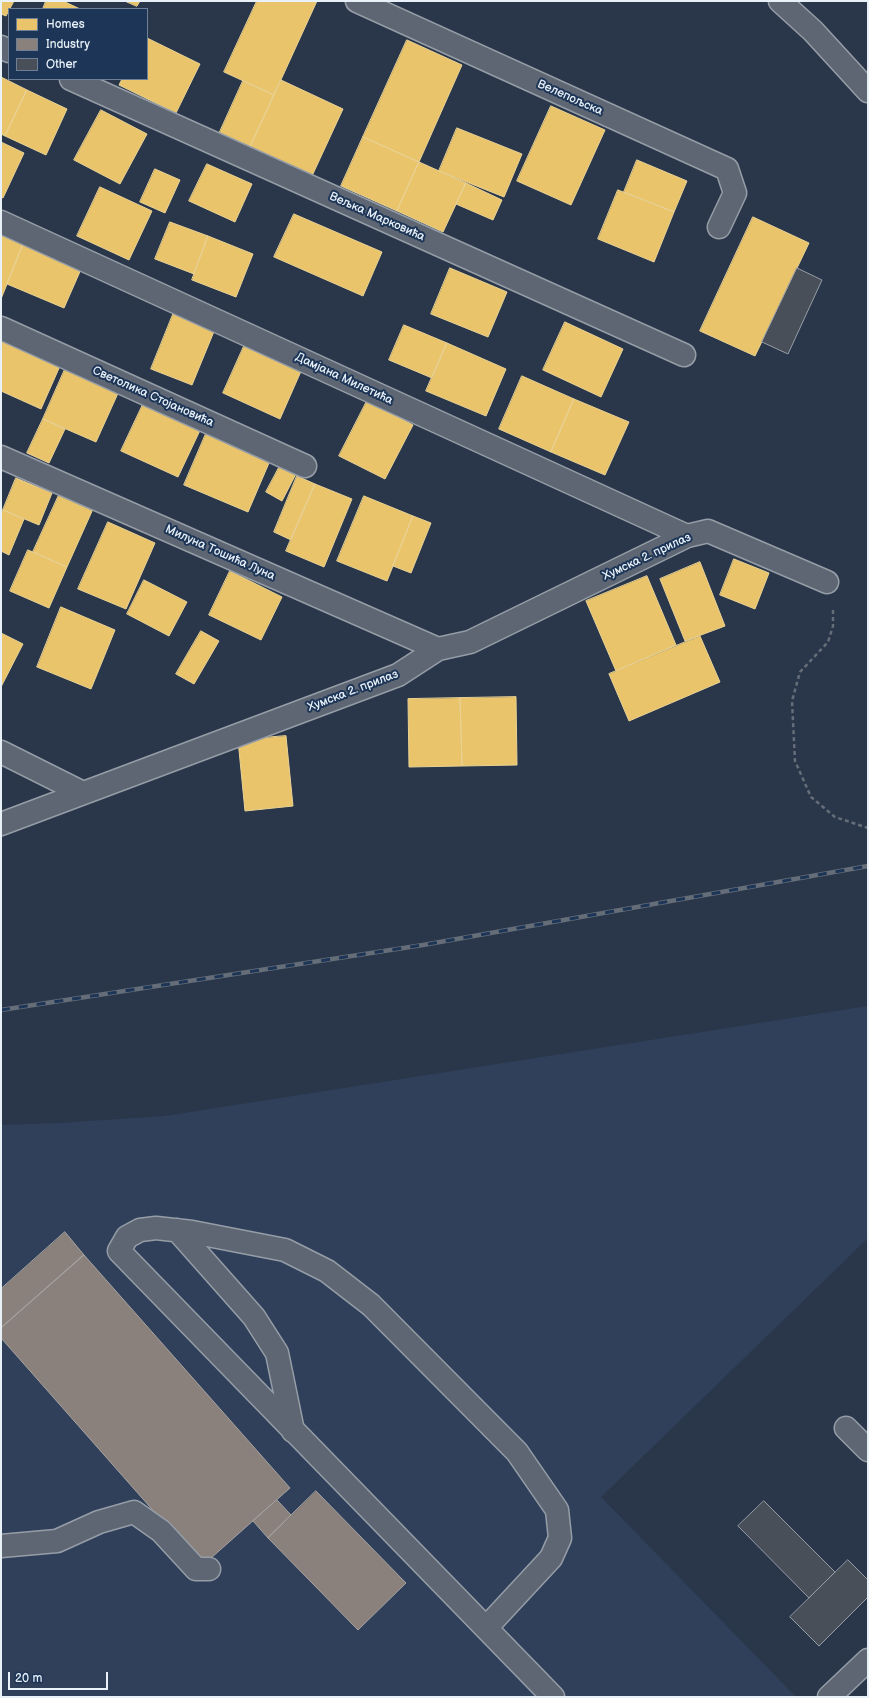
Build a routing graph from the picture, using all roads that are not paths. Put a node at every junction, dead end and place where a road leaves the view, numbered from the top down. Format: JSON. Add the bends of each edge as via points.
{"nodes":[{"id":1,"x":356,"y":1,"type":"edge"},
{"id":2,"x":780,"y":1,"type":"edge"},
{"id":3,"x":73,"y":80,"type":"edge"},
{"id":4,"x":868,"y":91,"type":"edge"},
{"id":5,"x":1,"y":222,"type":"edge"},
{"id":6,"x":719,"y":227,"type":"dead end"},
{"id":7,"x":1,"y":328,"type":"edge"},
{"id":8,"x":684,"y":355,"type":"dead end"},
{"id":9,"x":1,"y":457,"type":"edge"},
{"id":10,"x":305,"y":466,"type":"dead end"},
{"id":11,"x":687,"y":536,"type":"junction"},
{"id":12,"x":827,"y":582,"type":"road end"},
{"id":13,"x":438,"y":648,"type":"junction"},
{"id":14,"x":1,"y":752,"type":"edge"},
{"id":15,"x":81,"y":792,"type":"junction"},
{"id":16,"x":1,"y":824,"type":"edge"},
{"id":17,"x":176,"y":1230,"type":"junction"},
{"id":18,"x":846,"y":1428,"type":"dead end"},
{"id":19,"x":293,"y":1431,"type":"junction"},
{"id":20,"x":868,"y":1450,"type":"edge"},
{"id":21,"x":1,"y":1546,"type":"edge"},
{"id":22,"x":209,"y":1569,"type":"dead end"},
{"id":23,"x":486,"y":1628,"type":"junction"},
{"id":24,"x":868,"y":1660,"type":"edge"},
{"id":25,"x":553,"y":1697,"type":"edge"},
{"id":26,"x":829,"y":1697,"type":"edge"}],
"edges":[{"from":1,"to":6,"type":"street","name":"Велепољска","via":[[727,169],[735,193]]},
{"from":2,"to":4,"type":"street","via":[[814,31]]},
{"from":3,"to":8,"type":"street","name":"Вељка Марковића"},
{"from":5,"to":11,"type":"street","name":"Дамјана Милетића"},
{"from":7,"to":10,"type":"street","name":"Светолика Стојановића"},
{"from":9,"to":13,"type":"street","name":"Милуна Тошића Луна"},
{"from":11,"to":12,"type":"street","name":"Хумска 2. прилаз","via":[[708,531]]},
{"from":11,"to":13,"type":"street","name":"Хумска 2. прилаз","via":[[470,642]]},
{"from":13,"to":15,"type":"street","name":"Хумска 2. прилаз","via":[[398,675]]},
{"from":14,"to":15,"type":"street"},
{"from":15,"to":16,"type":"street","name":"Хумска 2. прилаз"},
{"from":17,"to":19,"type":"street","via":[[254,1317],[277,1354]]},
{"from":17,"to":19,"type":"street","via":[[140,1230],[127,1237],[119,1251]]},
{"from":17,"to":23,"type":"street","via":[[285,1250],[326,1271],[371,1305],[517,1452],[557,1510],[560,1538],[551,1558]]},
{"from":18,"to":20,"type":"street"},
{"from":19,"to":23,"type":"street"},
{"from":21,"to":22,"type":"street","via":[[57,1541],[100,1522],[134,1512],[161,1531],[196,1569]]},
{"from":23,"to":25,"type":"street"},
{"from":24,"to":26,"type":"street"}]}
